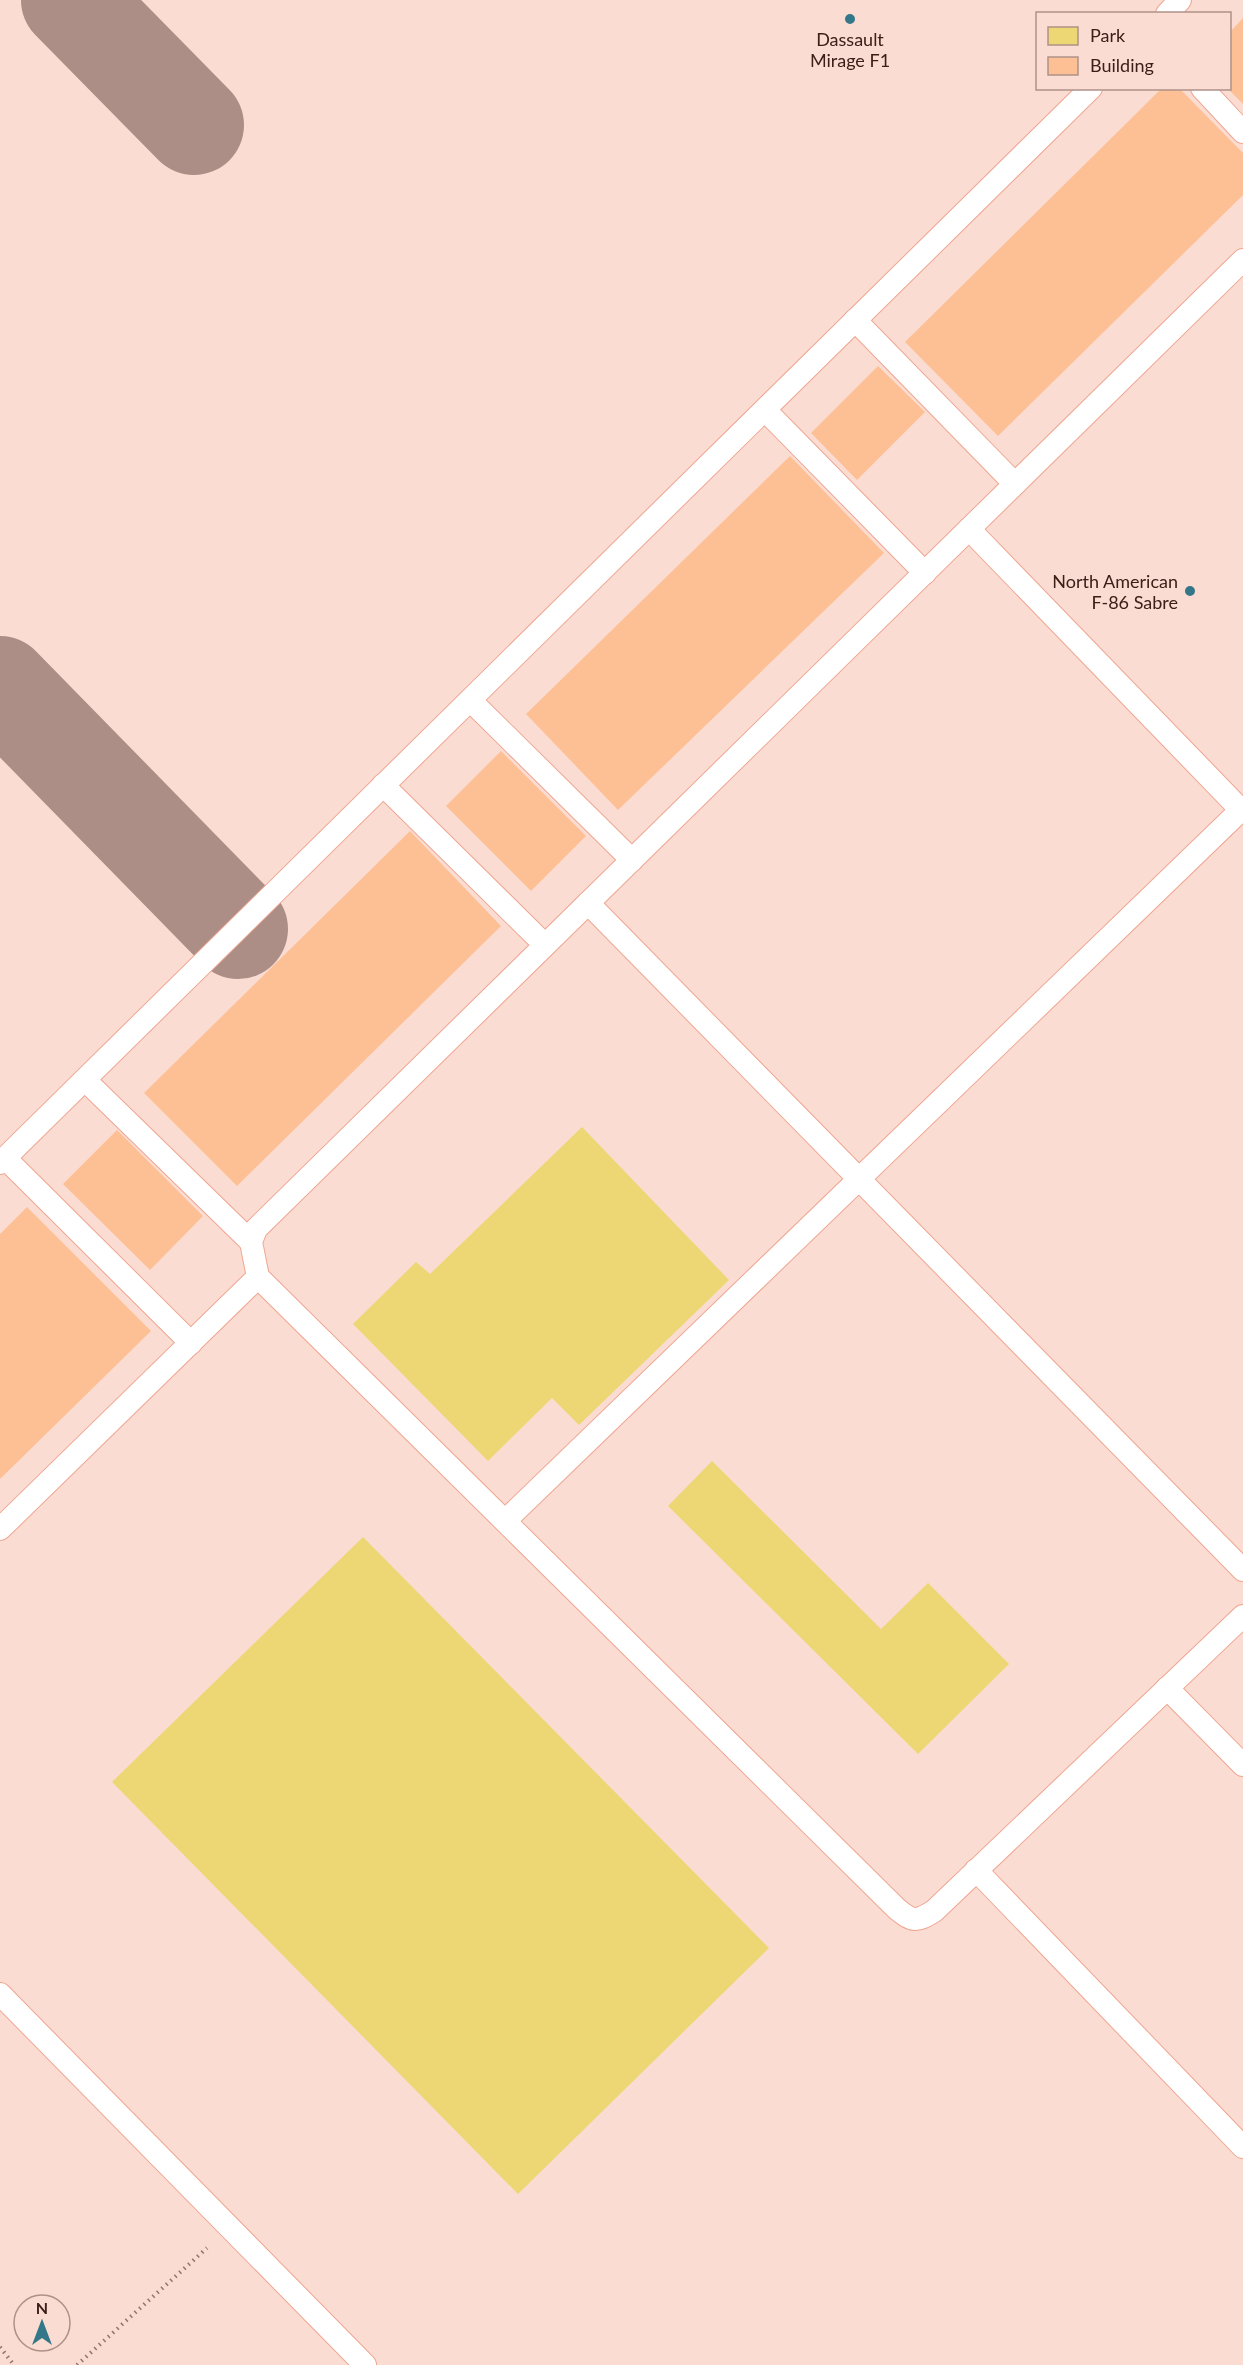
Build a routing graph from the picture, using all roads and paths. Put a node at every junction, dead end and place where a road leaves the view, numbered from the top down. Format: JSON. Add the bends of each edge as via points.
{"nodes":[{"id":1,"x":1180,"y":0,"type":"edge"},
{"id":2,"x":1169,"y":12,"type":"edge"},
{"id":3,"x":1088,"y":90,"type":"edge"},
{"id":4,"x":1204,"y":90,"type":"edge"},
{"id":5,"x":1243,"y":132,"type":"edge"},
{"id":6,"x":1242,"y":263,"type":"edge"},
{"id":7,"x":855,"y":320,"type":"junction"},
{"id":8,"x":765,"y":410,"type":"junction"},
{"id":9,"x":1015,"y":484,"type":"junction"},
{"id":10,"x":969,"y":529,"type":"junction"},
{"id":11,"x":925,"y":573,"type":"junction"},
{"id":12,"x":470,"y":700,"type":"junction"},
{"id":13,"x":383,"y":785,"type":"junction"},
{"id":14,"x":1242,"y":811,"type":"edge"},
{"id":15,"x":632,"y":860,"type":"junction"},
{"id":16,"x":588,"y":903,"type":"junction"},
{"id":17,"x":546,"y":945,"type":"junction"},
{"id":18,"x":85,"y":1080,"type":"junction"},
{"id":19,"x":2,"y":1160,"type":"edge"},
{"id":20,"x":860,"y":1180,"type":"junction"},
{"id":21,"x":250,"y":1242,"type":"junction"},
{"id":22,"x":258,"y":1277,"type":"junction"},
{"id":23,"x":191,"y":1343,"type":"junction"},
{"id":24,"x":505,"y":1521,"type":"junction"},
{"id":25,"x":0,"y":1529,"type":"edge"},
{"id":26,"x":1243,"y":1570,"type":"edge"},
{"id":27,"x":1243,"y":1616,"type":"edge"},
{"id":28,"x":1167,"y":1688,"type":"junction"},
{"id":29,"x":1243,"y":1765,"type":"edge"},
{"id":30,"x":976,"y":1870,"type":"junction"},
{"id":31,"x":0,"y":1994,"type":"edge"},
{"id":32,"x":1243,"y":2147,"type":"edge"},
{"id":33,"x":230,"y":2227,"type":"junction"},
{"id":34,"x":0,"y":2347,"type":"edge"},
{"id":35,"x":14,"y":2365,"type":"edge"},
{"id":36,"x":77,"y":2365,"type":"edge"},
{"id":37,"x":365,"y":2365,"type":"edge"}],
"edges":[{"from":1,"to":2,"type":"lane"},
{"from":3,"to":7,"type":"lane"},
{"from":4,"to":5,"type":"lane"},
{"from":6,"to":9,"type":"lane"},
{"from":7,"to":8,"type":"lane"},
{"from":7,"to":9,"type":"lane"},
{"from":8,"to":11,"type":"lane"},
{"from":8,"to":12,"type":"lane"},
{"from":9,"to":10,"type":"lane"},
{"from":10,"to":11,"type":"lane"},
{"from":10,"to":14,"type":"lane"},
{"from":11,"to":15,"type":"lane"},
{"from":12,"to":13,"type":"lane"},
{"from":12,"to":15,"type":"lane"},
{"from":13,"to":17,"type":"lane"},
{"from":13,"to":18,"type":"lane"},
{"from":14,"to":20,"type":"lane"},
{"from":15,"to":16,"type":"lane"},
{"from":16,"to":17,"type":"lane"},
{"from":16,"to":20,"type":"lane"},
{"from":17,"to":21,"type":"lane","via":[[256,1229]]},
{"from":18,"to":19,"type":"lane"},
{"from":18,"to":21,"type":"lane"},
{"from":19,"to":23,"type":"lane"},
{"from":20,"to":24,"type":"lane"},
{"from":20,"to":26,"type":"lane"},
{"from":21,"to":22,"type":"lane"},
{"from":22,"to":23,"type":"lane"},
{"from":22,"to":24,"type":"lane"},
{"from":23,"to":25,"type":"lane"},
{"from":24,"to":30,"type":"lane","via":[[909,1919],[920,1919],[934,1911]]},
{"from":27,"to":28,"type":"lane"},
{"from":28,"to":29,"type":"lane"},
{"from":28,"to":30,"type":"lane"},
{"from":30,"to":32,"type":"lane"},
{"from":31,"to":33,"type":"lane"},
{"from":33,"to":36,"type":"path"},
{"from":33,"to":37,"type":"lane"},
{"from":34,"to":35,"type":"path"}]}
